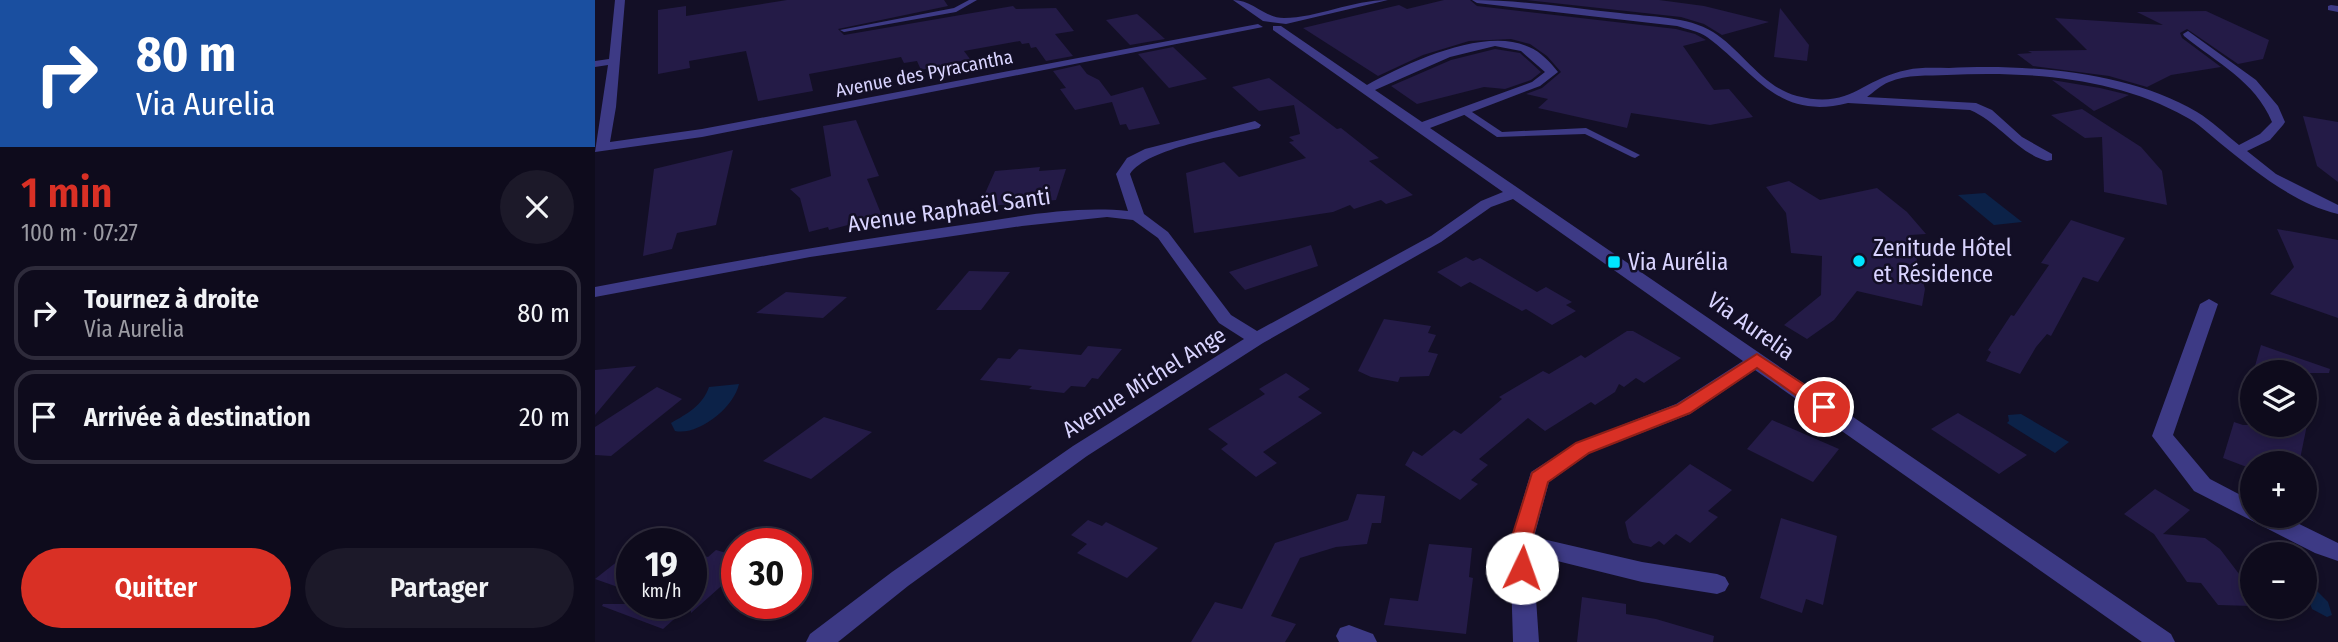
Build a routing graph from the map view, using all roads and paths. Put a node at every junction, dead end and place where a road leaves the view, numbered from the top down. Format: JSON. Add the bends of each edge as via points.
{"nodes":[{"id":1,"x":620,"y":0,"type":"edge"},
{"id":2,"x":974,"y":0,"type":"edge"},
{"id":3,"x":1238,"y":0,"type":"edge"},
{"id":4,"x":1383,"y":0,"type":"edge"},
{"id":5,"x":1477,"y":0,"type":"edge"},
{"id":6,"x":1272,"y":24,"type":"junction"},
{"id":7,"x":844,"y":30,"type":"dead end"},
{"id":8,"x":2188,"y":34,"type":"dead end"},
{"id":9,"x":615,"y":61,"type":"junction"},
{"id":10,"x":595,"y":64,"type":"edge"},
{"id":11,"x":1366,"y":90,"type":"junction"},
{"id":12,"x":1847,"y":100,"type":"junction"},
{"id":13,"x":1466,"y":112,"type":"junction"},
{"id":14,"x":1255,"y":125,"type":"dead end"},
{"id":15,"x":1420,"y":127,"type":"junction"},
{"id":16,"x":599,"y":148,"type":"edge"},
{"id":17,"x":2239,"y":150,"type":"junction"},
{"id":18,"x":1635,"y":155,"type":"dead end"},
{"id":19,"x":2047,"y":158,"type":"dead end"},
{"id":20,"x":1514,"y":193,"type":"junction"},
{"id":21,"x":2338,"y":210,"type":"edge"},
{"id":22,"x":1137,"y":216,"type":"junction"},
{"id":23,"x":595,"y":292,"type":"edge"},
{"id":24,"x":2209,"y":304,"type":"dead end"},
{"id":25,"x":1258,"y":339,"type":"junction"},
{"id":26,"x":1757,"y":360,"type":"junction"},
{"id":27,"x":2240,"y":505,"type":"edge"},
{"id":28,"x":2286,"y":528,"type":"edge"},
{"id":29,"x":1521,"y":543,"type":"junction"},
{"id":30,"x":2338,"y":552,"type":"edge"},
{"id":31,"x":1717,"y":584,"type":"dead end"},
{"id":32,"x":819,"y":642,"type":"edge"},
{"id":33,"x":1526,"y":642,"type":"edge"},
{"id":34,"x":2162,"y":642,"type":"edge"}],
"edges":[{"from":1,"to":9,"type":"street"},
{"from":2,"to":7,"type":"lane","via":[[956,10]]},
{"from":3,"to":6,"type":"street","name":"Via Aurelia"},
{"from":4,"to":6,"type":"street","name":"Avenue des Pyracantha"},
{"from":5,"to":12,"type":"street","via":[[1678,23],[1709,33],[1768,86],[1792,99],[1830,104]]},
{"from":6,"to":11,"type":"street","name":"Via Aurelia"},
{"from":6,"to":16,"type":"street","name":"Avenue des Pyracantha","via":[[702,133]]},
{"from":8,"to":17,"type":"street","via":[[2249,77],[2273,103],[2279,122],[2265,137]]},
{"from":9,"to":10,"type":"street"},
{"from":9,"to":16,"type":"street"},
{"from":11,"to":13,"type":"street","via":[[1458,50],[1490,42],[1541,57],[1552,72],[1536,84]]},
{"from":11,"to":15,"type":"street","name":"Via Aurelia"},
{"from":12,"to":17,"type":"street","via":[[1884,80],[1909,73],[2050,74],[2153,96],[2193,116]]},
{"from":12,"to":19,"type":"street","via":[[1972,106]]},
{"from":13,"to":15,"type":"street"},
{"from":13,"to":18,"type":"lane","via":[[1500,135],[1586,131]]},
{"from":14,"to":22,"type":"street","via":[[1150,152],[1132,161],[1123,174]]},
{"from":15,"to":20,"type":"street","name":"Via Aurelia"},
{"from":17,"to":21,"type":"street","via":[[2271,177]]},
{"from":20,"to":25,"type":"street","name":"Avenue Michel Ange","via":[[1486,204],[1436,239]]},
{"from":20,"to":26,"type":"street","name":"Via Aurelia"},
{"from":22,"to":23,"type":"street","name":"Avenue Raphaël Santi","via":[[1107,213],[1022,221],[810,252]]},
{"from":22,"to":25,"type":"street","via":[[1163,234],[1225,319]]},
{"from":24,"to":27,"type":"street","via":[[2162,436],[2201,485]]},
{"from":25,"to":32,"type":"street","name":"Avenue Michel Ange","via":[[1080,451]]},
{"from":26,"to":29,"type":"street","via":[[1683,409],[1583,448],[1539,478]]},
{"from":26,"to":34,"type":"street","name":"Via Aurelia"},
{"from":28,"to":30,"type":"street"},
{"from":29,"to":31,"type":"street","via":[[1642,572]]},
{"from":29,"to":33,"type":"street"}]}
